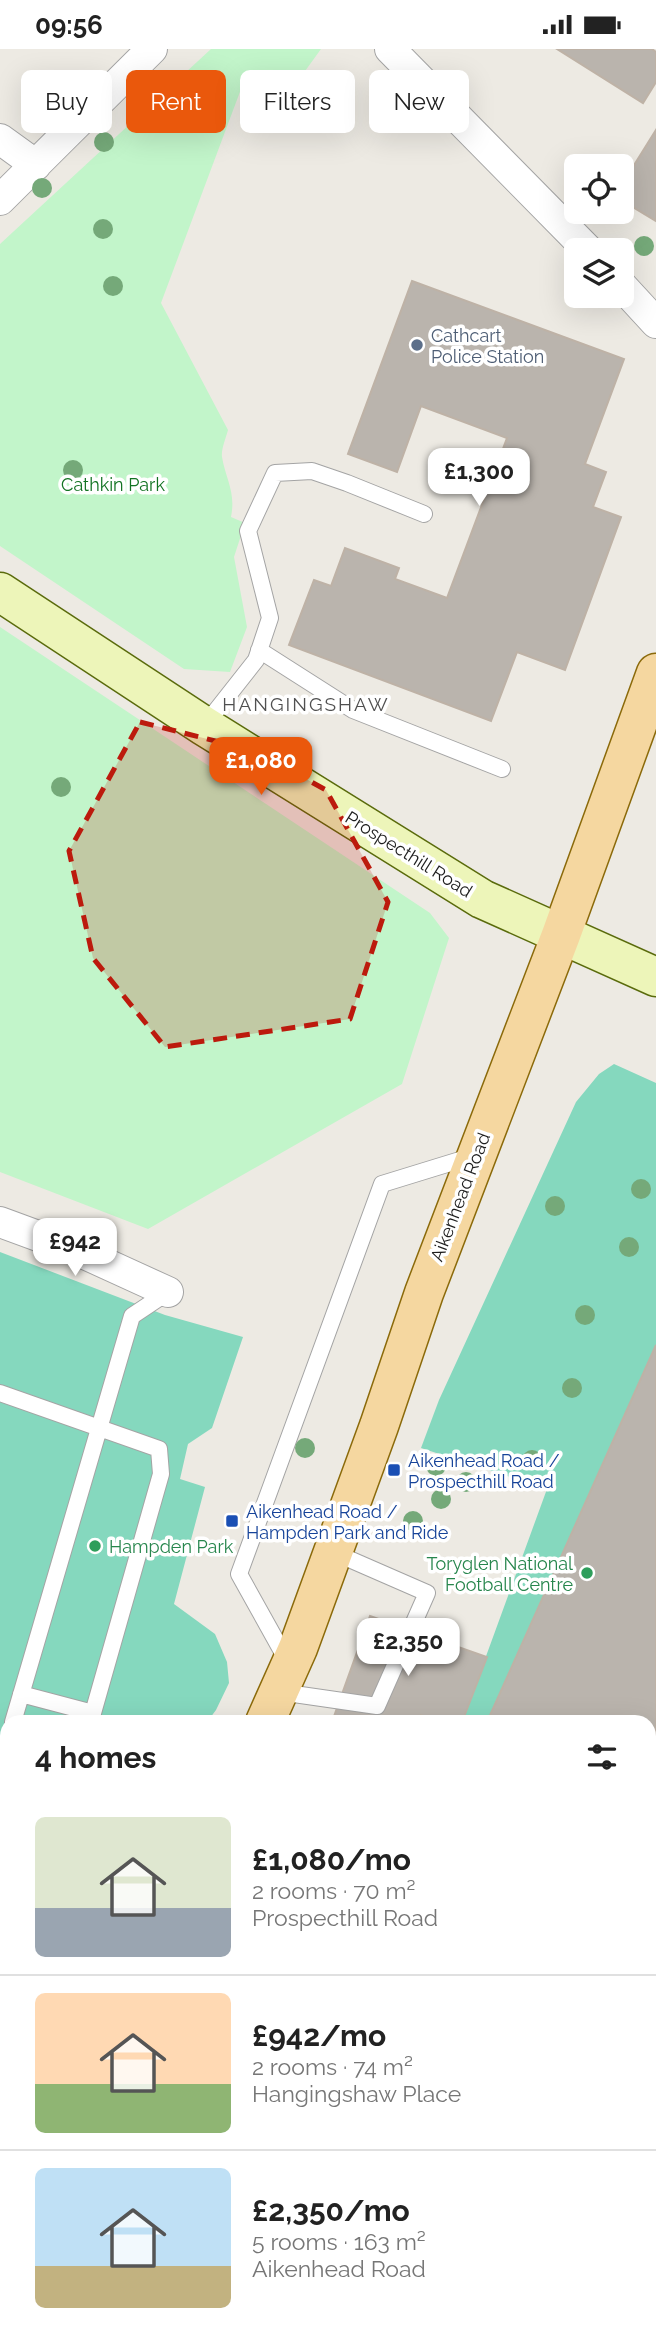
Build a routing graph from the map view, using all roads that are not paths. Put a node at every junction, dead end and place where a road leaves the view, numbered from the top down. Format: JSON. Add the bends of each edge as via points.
{"nodes":[{"id":1,"x":152,"y":49,"type":"edge"},
{"id":2,"x":390,"y":49,"type":"edge"},
{"id":3,"x":0,"y":139,"type":"edge"},
{"id":4,"x":36,"y":165,"type":"junction"},
{"id":5,"x":0,"y":200,"type":"edge"},
{"id":6,"x":576,"y":238,"type":"edge"},
{"id":7,"x":634,"y":299,"type":"edge"},
{"id":8,"x":656,"y":323,"type":"edge"},
{"id":9,"x":424,"y":514,"type":"dead end"},
{"id":10,"x":6,"y":604,"type":"edge"},
{"id":11,"x":259,"y":650,"type":"junction"},
{"id":12,"x":656,"y":673,"type":"edge"},
{"id":13,"x":204,"y":726,"type":"junction"},
{"id":14,"x":502,"y":769,"type":"dead end"},
{"id":15,"x":561,"y":935,"type":"junction"},
{"id":16,"x":656,"y":977,"type":"edge"},
{"id":17,"x":476,"y":1155,"type":"junction"},
{"id":18,"x":0,"y":1221,"type":"edge"},
{"id":19,"x":169,"y":1292,"type":"joint"},
{"id":20,"x":0,"y":1393,"type":"edge"},
{"id":21,"x":98,"y":1427,"type":"junction"},
{"id":22,"x":333,"y":1552,"type":"junction"},
{"id":23,"x":279,"y":1693,"type":"edge"},
{"id":24,"x":21,"y":1694,"type":"junction"},
{"id":25,"x":15,"y":1715,"type":"edge"}],
"edges":[{"from":1,"to":4,"type":"street"},
{"from":2,"to":6,"type":"street"},
{"from":3,"to":4,"type":"street"},
{"from":4,"to":5,"type":"street"},
{"from":7,"to":8,"type":"street"},
{"from":9,"to":11,"type":"lane","via":[[312,471],[275,473],[248,531],[270,618]]},
{"from":10,"to":13,"type":"main road","name":"Prospecthill Road"},
{"from":11,"to":13,"type":"lane"},
{"from":11,"to":14,"type":"lane","via":[[353,710]]},
{"from":12,"to":15,"type":"main road","name":"Aikenhead Road"},
{"from":13,"to":15,"type":"main road","name":"Prospecthill Road","via":[[482,899]]},
{"from":15,"to":16,"type":"main road","name":"Prospecthill Road"},
{"from":15,"to":17,"type":"main road","name":"Aikenhead Road"},
{"from":17,"to":22,"type":"main road","name":"Aikenhead Road"},
{"from":17,"to":23,"type":"lane","via":[[382,1184],[239,1574]]},
{"from":18,"to":19,"type":"street"},
{"from":19,"to":21,"type":"lane","via":[[132,1316]]},
{"from":20,"to":21,"type":"lane"},
{"from":21,"to":24,"type":"lane"},
{"from":21,"to":24,"type":"lane","via":[[159,1449],[161,1474],[93,1713]]},
{"from":22,"to":23,"type":"main road","name":"Aikenhead Road"},
{"from":22,"to":23,"type":"lane","via":[[427,1593],[377,1706]]},
{"from":24,"to":25,"type":"lane"}]}
